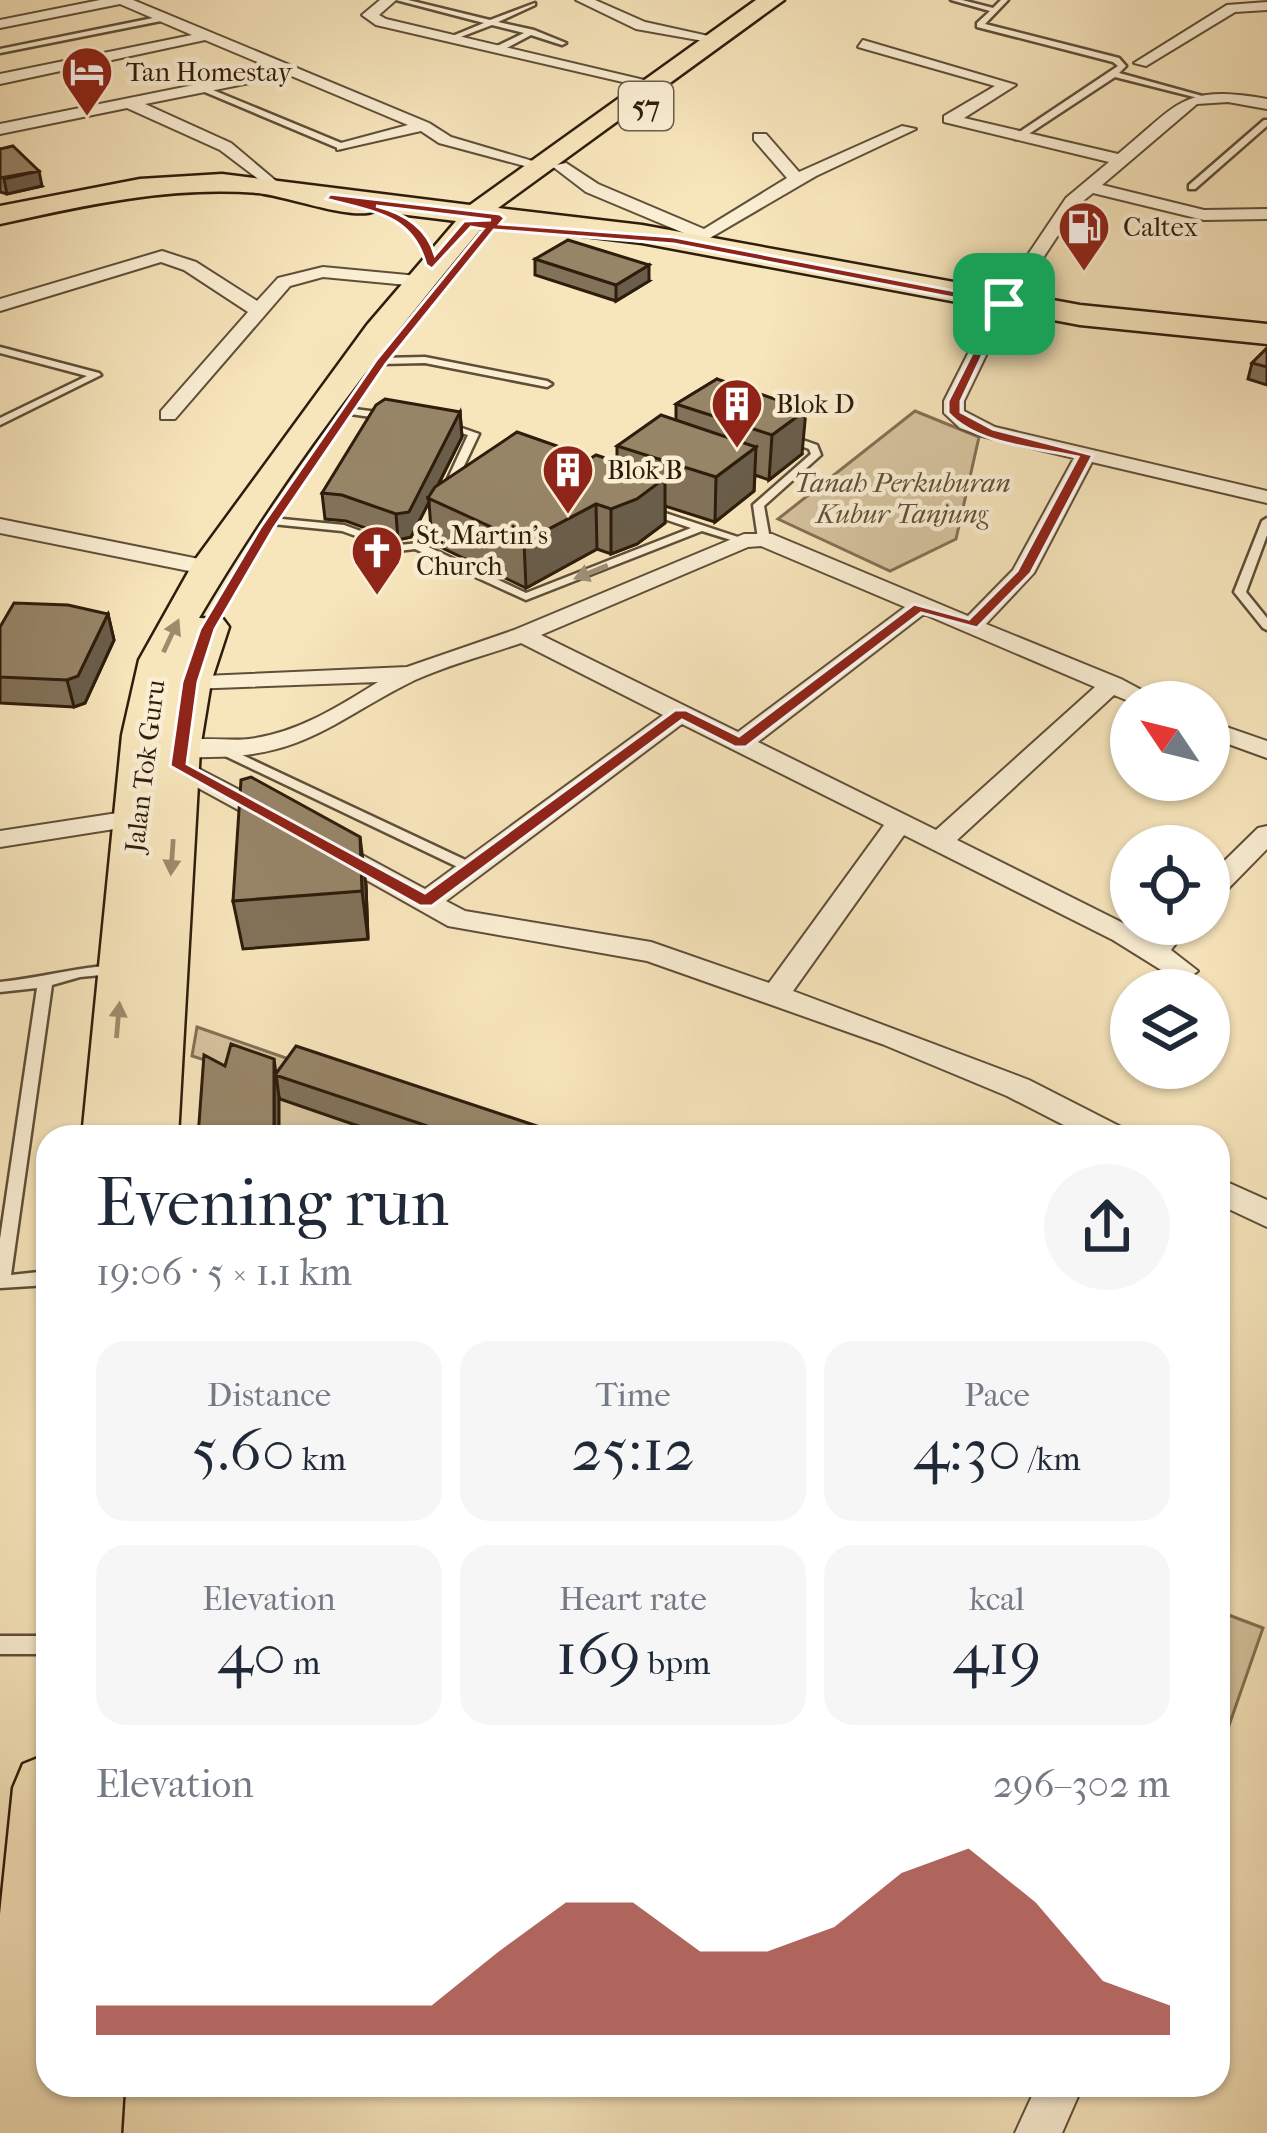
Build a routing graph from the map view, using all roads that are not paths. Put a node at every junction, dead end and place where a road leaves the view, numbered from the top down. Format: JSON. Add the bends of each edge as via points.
{"nodes":[{"id":1,"x":121,"y":0,"type":"edge"},
{"id":2,"x":389,"y":0,"type":"edge"},
{"id":3,"x":399,"y":0,"type":"edge"},
{"id":4,"x":583,"y":0,"type":"edge"},
{"id":5,"x":772,"y":0,"type":"edge"},
{"id":6,"x":796,"y":0,"type":"edge"},
{"id":7,"x":954,"y":0,"type":"edge"},
{"id":8,"x":1005,"y":0,"type":"edge"},
{"id":9,"x":1263,"y":3,"type":"edge"},
{"id":10,"x":533,"y":4,"type":"dead end"},
{"id":11,"x":994,"y":10,"type":"junction"},
{"id":12,"x":163,"y":18,"type":"junction"},
{"id":13,"x":491,"y":20,"type":"junction"},
{"id":14,"x":0,"y":24,"type":"edge"},
{"id":15,"x":531,"y":32,"type":"junction"},
{"id":16,"x":206,"y":36,"type":"junction"},
{"id":17,"x":453,"y":39,"type":"junction"},
{"id":18,"x":715,"y":39,"type":"junction"},
{"id":19,"x":562,"y":43,"type":"dead end"},
{"id":20,"x":863,"y":44,"type":"dead end"},
{"id":21,"x":498,"y":49,"type":"junction"},
{"id":22,"x":0,"y":51,"type":"edge"},
{"id":23,"x":1141,"y":63,"type":"dead end"},
{"id":24,"x":288,"y":71,"type":"junction"},
{"id":25,"x":1114,"y":74,"type":"junction"},
{"id":26,"x":0,"y":79,"type":"edge"},
{"id":27,"x":653,"y":83,"type":"junction"},
{"id":28,"x":203,"y":88,"type":"junction"},
{"id":29,"x":1202,"y":97,"type":"junction"},
{"id":30,"x":129,"y":103,"type":"junction"},
{"id":31,"x":1267,"y":104,"type":"edge"},
{"id":32,"x":1267,"y":122,"type":"edge"},
{"id":33,"x":423,"y":126,"type":"junction"},
{"id":34,"x":0,"y":129,"type":"edge"},
{"id":35,"x":908,"y":129,"type":"dead end"},
{"id":36,"x":1018,"y":136,"type":"junction"},
{"id":37,"x":760,"y":137,"type":"dead end"},
{"id":38,"x":343,"y":147,"type":"joint"},
{"id":39,"x":1121,"y":160,"type":"junction"},
{"id":40,"x":539,"y":173,"type":"junction"},
{"id":41,"x":797,"y":180,"type":"junction"},
{"id":42,"x":274,"y":186,"type":"junction"},
{"id":43,"x":1089,"y":187,"type":"junction"},
{"id":44,"x":1192,"y":187,"type":"dead end"},
{"id":45,"x":395,"y":209,"type":"junction"},
{"id":46,"x":1267,"y":214,"type":"edge"},
{"id":47,"x":0,"y":215,"type":"edge"},
{"id":48,"x":484,"y":221,"type":"junction"},
{"id":49,"x":597,"y":232,"type":"junction"},
{"id":50,"x":690,"y":240,"type":"junction"},
{"id":51,"x":435,"y":271,"type":"junction"},
{"id":52,"x":1004,"y":304,"type":"junction"},
{"id":53,"x":0,"y":305,"type":"edge"},
{"id":54,"x":257,"y":309,"type":"junction"},
{"id":55,"x":1267,"y":334,"type":"edge"},
{"id":56,"x":0,"y":350,"type":"edge"},
{"id":57,"x":381,"y":361,"type":"junction"},
{"id":58,"x":547,"y":384,"type":"dead end"},
{"id":59,"x":347,"y":410,"type":"junction"},
{"id":60,"x":168,"y":416,"type":"dead end"},
{"id":61,"x":393,"y":417,"type":"edge"},
{"id":62,"x":0,"y":422,"type":"edge"},
{"id":63,"x":439,"y":424,"type":"edge"},
{"id":64,"x":764,"y":430,"type":"edge"},
{"id":65,"x":1086,"y":455,"type":"junction"},
{"id":66,"x":756,"y":483,"type":"edge"},
{"id":67,"x":775,"y":490,"type":"junction"},
{"id":68,"x":1267,"y":497,"type":"edge"},
{"id":69,"x":443,"y":499,"type":"edge"},
{"id":70,"x":640,"y":507,"type":"edge"},
{"id":71,"x":272,"y":521,"type":"junction"},
{"id":72,"x":1267,"y":521,"type":"edge"},
{"id":73,"x":0,"y":526,"type":"edge"},
{"id":74,"x":700,"y":528,"type":"junction"},
{"id":75,"x":754,"y":540,"type":"junction"},
{"id":76,"x":209,"y":568,"type":"junction"},
{"id":77,"x":919,"y":608,"type":"junction"},
{"id":78,"x":972,"y":625,"type":"junction"},
{"id":79,"x":1267,"y":626,"type":"edge"},
{"id":80,"x":522,"y":635,"type":"junction"},
{"id":81,"x":410,"y":674,"type":"junction"},
{"id":82,"x":190,"y":682,"type":"junction"},
{"id":83,"x":1110,"y":683,"type":"edge"},
{"id":84,"x":1110,"y":686,"type":"edge"},
{"id":85,"x":680,"y":714,"type":"junction"},
{"id":86,"x":1230,"y":736,"type":"edge"},
{"id":87,"x":740,"y":743,"type":"junction"},
{"id":88,"x":1267,"y":750,"type":"edge"},
{"id":89,"x":225,"y":751,"type":"junction"},
{"id":90,"x":179,"y":757,"type":"junction"},
{"id":91,"x":137,"y":818,"type":"junction"},
{"id":92,"x":900,"y":822,"type":"junction"},
{"id":93,"x":1267,"y":834,"type":"edge"},
{"id":94,"x":0,"y":839,"type":"edge"},
{"id":95,"x":939,"y":842,"type":"junction"},
{"id":96,"x":469,"y":867,"type":"junction"},
{"id":97,"x":1230,"y":871,"type":"edge"},
{"id":98,"x":426,"y":902,"type":"junction"},
{"id":99,"x":1160,"y":945,"type":"edge"},
{"id":100,"x":1154,"y":952,"type":"junction"},
{"id":101,"x":1181,"y":969,"type":"edge"},
{"id":102,"x":123,"y":970,"type":"junction"},
{"id":103,"x":45,"y":982,"type":"junction"},
{"id":104,"x":0,"y":987,"type":"edge"},
{"id":105,"x":776,"y":994,"type":"junction"},
{"id":106,"x":109,"y":1125,"type":"edge"},
{"id":107,"x":153,"y":1125,"type":"edge"},
{"id":108,"x":1090,"y":1125,"type":"edge"},
{"id":109,"x":1230,"y":1196,"type":"edge"},
{"id":110,"x":1267,"y":1216,"type":"edge"},
{"id":111,"x":36,"y":1279,"type":"edge"},
{"id":112,"x":1,"y":1282,"type":"edge"},
{"id":113,"x":0,"y":1645,"type":"edge"},
{"id":114,"x":36,"y":1645,"type":"edge"},
{"id":115,"x":36,"y":1853,"type":"edge"},
{"id":116,"x":15,"y":1968,"type":"edge"},
{"id":117,"x":84,"y":2097,"type":"edge"},
{"id":118,"x":1054,"y":2097,"type":"edge"},
{"id":119,"x":16,"y":2133,"type":"edge"},
{"id":120,"x":82,"y":2133,"type":"edge"},
{"id":121,"x":1038,"y":2133,"type":"edge"}],
"edges":[{"from":1,"to":12,"type":"street"},
{"from":1,"to":14,"type":"street"},
{"from":2,"to":17,"type":"street","via":[[369,15]]},
{"from":3,"to":13,"type":"lane"},
{"from":4,"to":18,"type":"street","via":[[641,26]]},
{"from":5,"to":18,"type":"main road","name":"Jalan Tok Guru","number":"57"},
{"from":6,"to":40,"type":"main road","name":"Jalan Tok Guru","number":"57"},
{"from":7,"to":11,"type":"lane"},
{"from":8,"to":11,"type":"lane"},
{"from":9,"to":23,"type":"street","via":[[1232,8]]},
{"from":10,"to":13,"type":"lane"},
{"from":11,"to":25,"type":"lane","via":[[980,25],[1116,60],[1122,66]]},
{"from":12,"to":16,"type":"street"},
{"from":12,"to":22,"type":"lane"},
{"from":13,"to":15,"type":"lane"},
{"from":13,"to":17,"type":"lane"},
{"from":15,"to":19,"type":"lane"},
{"from":15,"to":21,"type":"lane"},
{"from":16,"to":24,"type":"street"},
{"from":16,"to":26,"type":"street"},
{"from":17,"to":21,"type":"street"},
{"from":18,"to":27,"type":"main road","name":"Jalan Tok Guru","number":"57"},
{"from":20,"to":36,"type":"street","via":[[1003,81],[1000,94],[949,118]]},
{"from":21,"to":27,"type":"street"},
{"from":24,"to":28,"type":"street"},
{"from":24,"to":33,"type":"street"},
{"from":25,"to":29,"type":"lane"},
{"from":25,"to":36,"type":"lane"},
{"from":27,"to":40,"type":"main road","name":"Jalan Tok Guru","number":"57"},
{"from":28,"to":30,"type":"street"},
{"from":28,"to":38,"type":"lane"},
{"from":29,"to":31,"type":"street"},
{"from":29,"to":39,"type":"street"},
{"from":30,"to":34,"type":"street"},
{"from":30,"to":42,"type":"street","via":[[235,150]]},
{"from":32,"to":44,"type":"lane"},
{"from":33,"to":38,"type":"street"},
{"from":33,"to":40,"type":"street"},
{"from":35,"to":41,"type":"street"},
{"from":36,"to":39,"type":"street"},
{"from":37,"to":41,"type":"street"},
{"from":39,"to":43,"type":"street"},
{"from":40,"to":45,"type":"main road","via":[[477,197]]},
{"from":40,"to":48,"type":"main road","name":"Jalan Tok Guru","number":"57"},
{"from":40,"to":49,"type":"main road","via":[[532,194],[542,210]]},
{"from":40,"to":50,"type":"street","via":[[592,188]]},
{"from":41,"to":50,"type":"street"},
{"from":42,"to":45,"type":"main road"},
{"from":42,"to":47,"type":"main road","via":[[164,181]]},
{"from":43,"to":46,"type":"street","via":[[1223,217]]},
{"from":43,"to":52,"type":"street","via":[[1067,206]]},
{"from":45,"to":48,"type":"main road"},
{"from":45,"to":51,"type":"main road","via":[[418,232]]},
{"from":48,"to":49,"type":"main road"},
{"from":48,"to":51,"type":"main road","name":"Jalan Tok Guru","number":"57"},
{"from":49,"to":50,"type":"main road"},
{"from":49,"to":51,"type":"main road","via":[[506,239]]},
{"from":50,"to":52,"type":"main road"},
{"from":51,"to":54,"type":"street","via":[[298,275]]},
{"from":51,"to":57,"type":"main road","name":"Jalan Tok Guru","number":"57"},
{"from":51,"to":76,"type":"main road","name":"Jalan Tok Guru","number":"57"},
{"from":52,"to":55,"type":"main road"},
{"from":52,"to":65,"type":"street","via":[[954,413],[989,432]]},
{"from":53,"to":54,"type":"street","via":[[162,256]]},
{"from":54,"to":60,"type":"street"},
{"from":56,"to":62,"type":"lane","via":[[96,375]]},
{"from":57,"to":58,"type":"lane","via":[[425,360]]},
{"from":57,"to":59,"type":"main road","name":"Jalan Tok Guru","number":"57"},
{"from":59,"to":61,"type":"lane"},
{"from":59,"to":71,"type":"main road","name":"Jalan Tok Guru","number":"57"},
{"from":63,"to":69,"type":"lane","via":[[474,434]]},
{"from":64,"to":67,"type":"lane","via":[[816,451]]},
{"from":65,"to":68,"type":"street"},
{"from":65,"to":78,"type":"street","via":[[1023,573]]},
{"from":66,"to":67,"type":"lane"},
{"from":67,"to":75,"type":"lane","via":[[757,511]]},
{"from":70,"to":74,"type":"lane"},
{"from":74,"to":71,"type":"lane","one_way":true,"via":[[526,597],[420,542],[398,548],[344,528]]},
{"from":71,"to":82,"type":"main road","name":"Jalan Tok Guru","number":"57","via":[[208,629]]},
{"from":72,"to":79,"type":"lane","via":[[1240,592]]},
{"from":73,"to":76,"type":"street"},
{"from":74,"to":75,"type":"lane"},
{"from":75,"to":77,"type":"street"},
{"from":75,"to":80,"type":"street"},
{"from":91,"to":76,"type":"main road","name":"Jalan Tok Guru","number":"57","one_way":true,"via":[[159,660]]},
{"from":77,"to":78,"type":"street"},
{"from":77,"to":87,"type":"street"},
{"from":78,"to":83,"type":"street"},
{"from":80,"to":81,"type":"street"},
{"from":80,"to":85,"type":"street"},
{"from":81,"to":82,"type":"street"},
{"from":81,"to":89,"type":"street","via":[[289,741]]},
{"from":82,"to":90,"type":"main road","name":"Jalan Tok Guru","number":"57"},
{"from":84,"to":95,"type":"street"},
{"from":85,"to":87,"type":"street"},
{"from":85,"to":96,"type":"street"},
{"from":86,"to":88,"type":"street"},
{"from":87,"to":92,"type":"street"},
{"from":89,"to":90,"type":"street"},
{"from":89,"to":96,"type":"lane"},
{"from":90,"to":98,"type":"street"},
{"from":90,"to":107,"type":"main road","name":"Jalan Tok Guru","number":"57","one_way":true},
{"from":91,"to":94,"type":"street"},
{"from":91,"to":102,"type":"main road","name":"Jalan Tok Guru","number":"57"},
{"from":92,"to":95,"type":"street"},
{"from":92,"to":105,"type":"street"},
{"from":93,"to":97,"type":"street"},
{"from":95,"to":100,"type":"street"},
{"from":96,"to":98,"type":"street"},
{"from":98,"to":105,"type":"street","via":[[474,923],[652,952]]},
{"from":99,"to":100,"type":"street"},
{"from":100,"to":101,"type":"street"},
{"from":102,"to":103,"type":"lane"},
{"from":106,"to":102,"type":"main road","name":"Jalan Tok Guru","number":"57","one_way":true},
{"from":103,"to":104,"type":"lane"},
{"from":103,"to":112,"type":"lane"},
{"from":105,"to":108,"type":"street","via":[[1018,1088]]},
{"from":109,"to":110,"type":"street"},
{"from":111,"to":112,"type":"lane"},
{"from":113,"to":114,"type":"lane"},
{"from":115,"to":116,"type":"main road"},
{"from":116,"to":119,"type":"main road"},
{"from":117,"to":120,"type":"main road"},
{"from":118,"to":121,"type":"street"}]}
